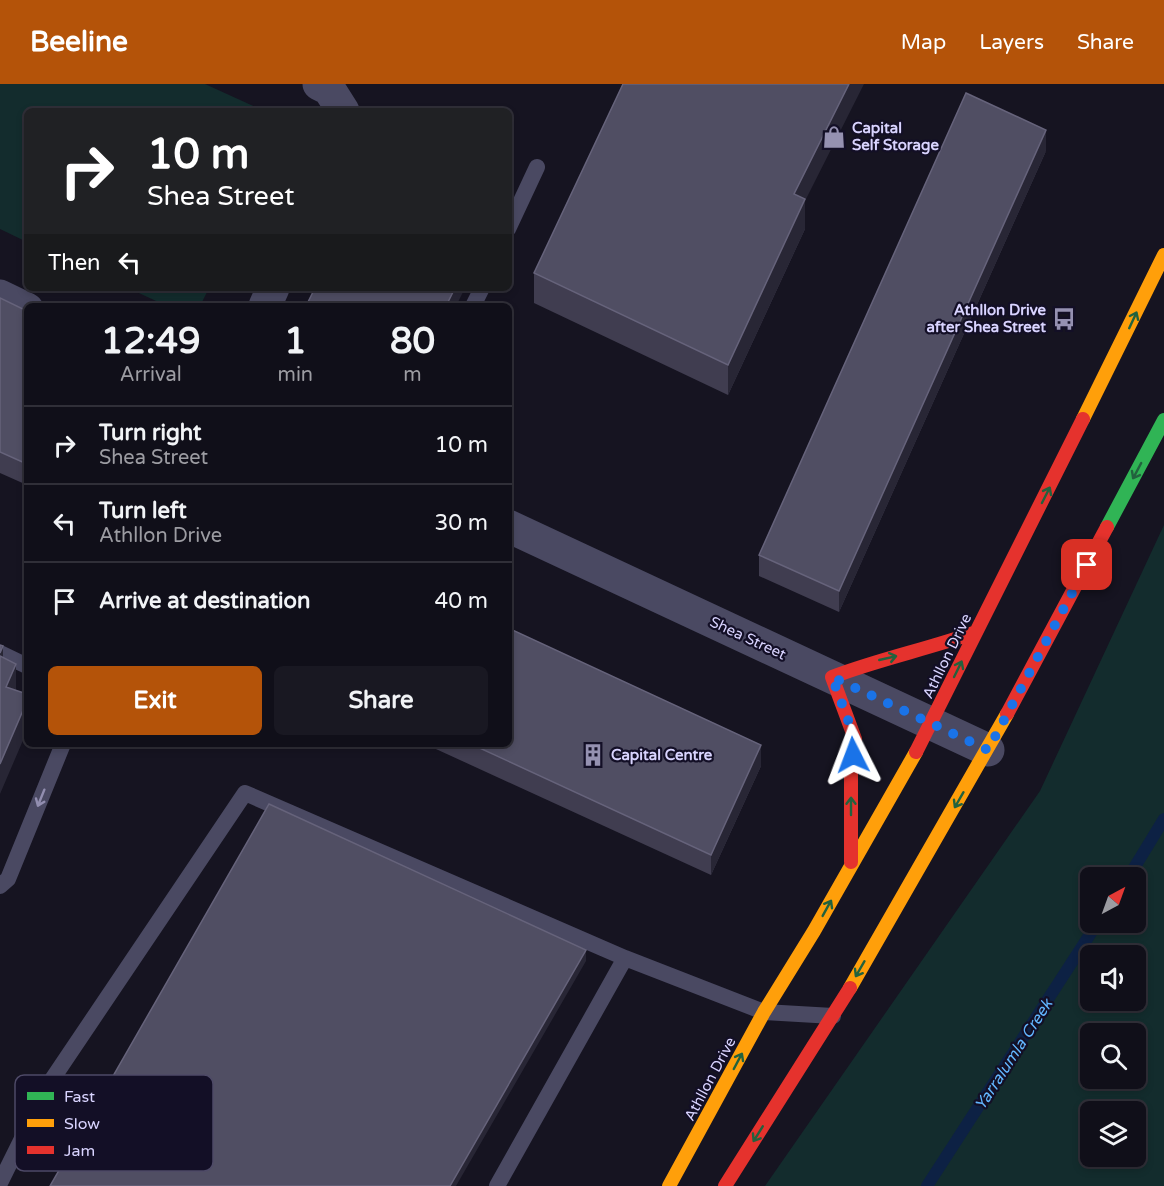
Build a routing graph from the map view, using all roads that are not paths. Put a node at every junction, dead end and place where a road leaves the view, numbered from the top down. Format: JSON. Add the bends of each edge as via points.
{"nodes":[{"id":1,"x":319,"y":84,"type":"edge"},
{"id":2,"x":341,"y":108,"type":"edge"},
{"id":3,"x":537,"y":167,"type":"dead end"},
{"id":4,"x":512,"y":220,"type":"edge"},
{"id":5,"x":1164,"y":255,"type":"edge"},
{"id":6,"x":0,"y":296,"type":"edge"},
{"id":7,"x":24,"y":308,"type":"edge"},
{"id":8,"x":1164,"y":420,"type":"edge"},
{"id":9,"x":512,"y":528,"type":"edge"},
{"id":10,"x":976,"y":632,"type":"junction"},
{"id":11,"x":0,"y":654,"type":"edge"},
{"id":12,"x":24,"y":665,"type":"edge"},
{"id":13,"x":832,"y":677,"type":"junction"},
{"id":14,"x":933,"y":722,"type":"junction"},
{"id":15,"x":62,"y":747,"type":"edge"},
{"id":16,"x":988,"y":750,"type":"junction"},
{"id":17,"x":851,"y":864,"type":"junction"},
{"id":18,"x":0,"y":886,"type":"edge"},
{"id":19,"x":625,"y":958,"type":"junction"},
{"id":20,"x":764,"y":1012,"type":"junction"},
{"id":21,"x":833,"y":1016,"type":"junction"},
{"id":22,"x":54,"y":1075,"type":"edge"},
{"id":23,"x":15,"y":1152,"type":"edge"},
{"id":24,"x":0,"y":1183,"type":"edge"},
{"id":25,"x":497,"y":1186,"type":"edge"},
{"id":26,"x":669,"y":1186,"type":"edge"},
{"id":27,"x":725,"y":1186,"type":"edge"}],
"edges":[{"from":1,"to":2,"type":"street","via":[[329,88]]},
{"from":3,"to":4,"type":"lane"},
{"from":10,"to":5,"type":"main road","name":"Athllon Drive","one_way":true},
{"from":6,"to":7,"type":"street"},
{"from":8,"to":16,"type":"main road","one_way":true},
{"from":9,"to":13,"type":"street","name":"Shea Street"},
{"from":13,"to":10,"type":"main road","one_way":true},
{"from":14,"to":10,"type":"main road","name":"Athllon Drive","one_way":true},
{"from":11,"to":12,"type":"lane"},
{"from":13,"to":14,"type":"street","name":"Shea Street"},
{"from":17,"to":13,"type":"main road","one_way":true,"via":[[855,739]]},
{"from":14,"to":16,"type":"street","name":"Shea Street"},
{"from":14,"to":17,"type":"main road","name":"Athllon Drive"},
{"from":15,"to":18,"type":"lane","one_way":true,"via":[[8,879]]},
{"from":16,"to":21,"type":"main road","one_way":true},
{"from":20,"to":17,"type":"main road","name":"Athllon Drive","one_way":true},
{"from":19,"to":20,"type":"lane"},
{"from":19,"to":22,"type":"lane","via":[[245,794]]},
{"from":19,"to":25,"type":"lane"},
{"from":20,"to":21,"type":"lane"},
{"from":26,"to":20,"type":"main road","name":"Athllon Drive","one_way":true},
{"from":21,"to":27,"type":"main road","one_way":true},
{"from":23,"to":24,"type":"lane"}]}
